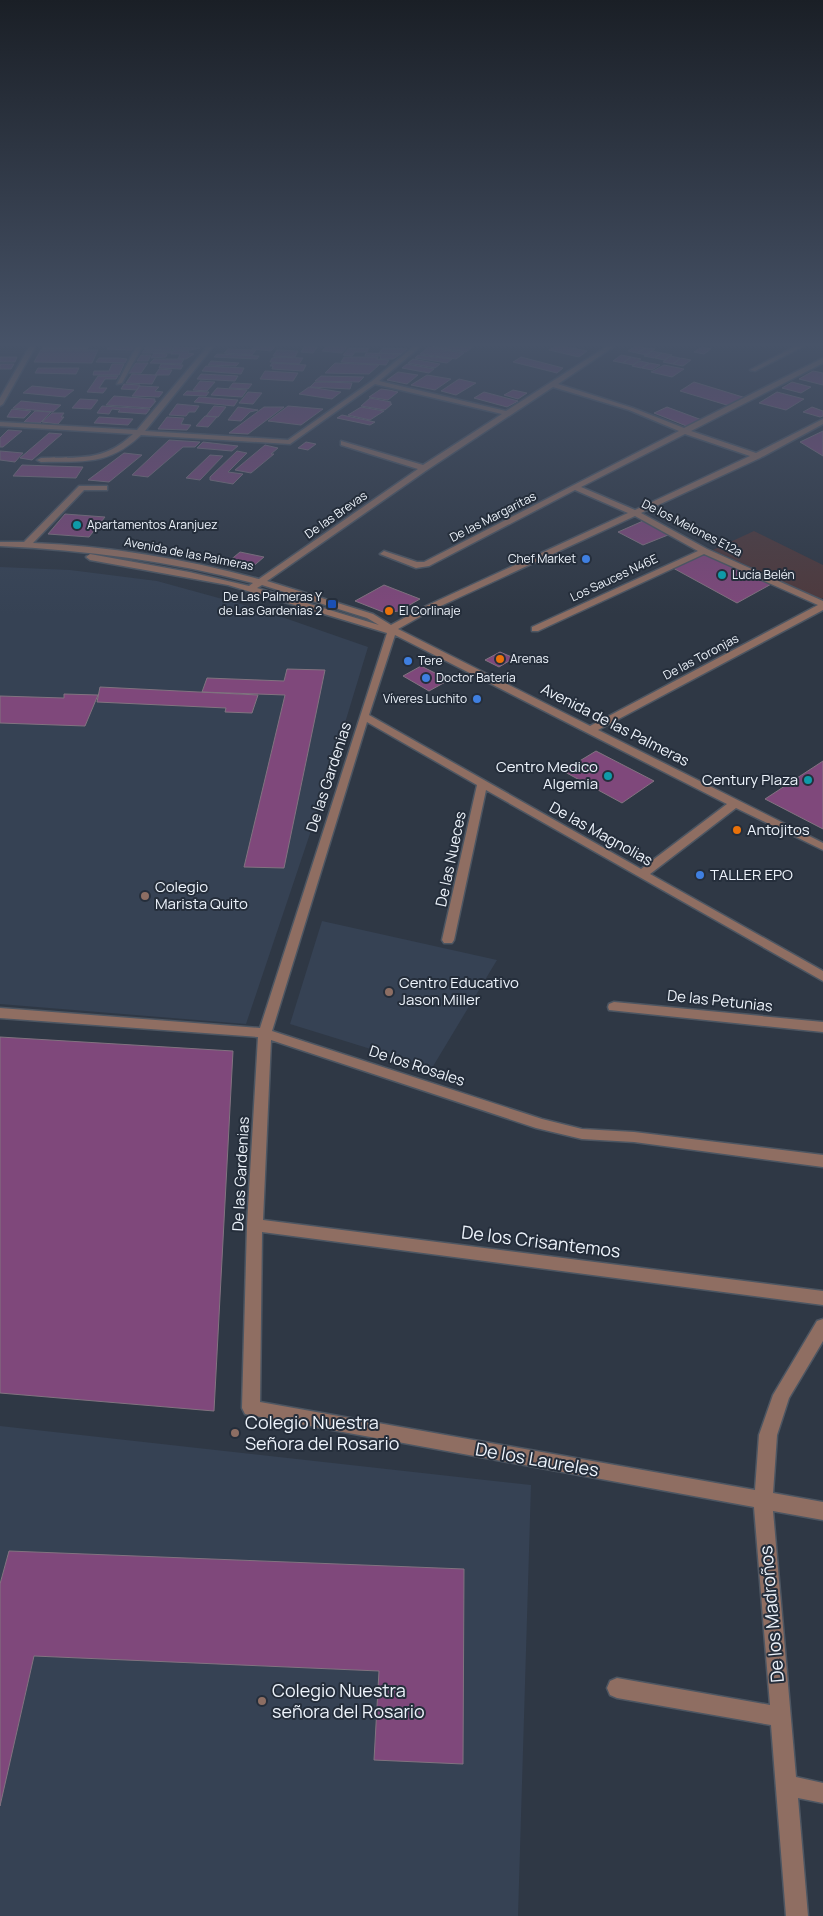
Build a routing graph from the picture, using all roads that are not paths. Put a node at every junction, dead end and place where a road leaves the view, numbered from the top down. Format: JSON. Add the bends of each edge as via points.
{"nodes":[{"id":1,"x":135,"y":436,"type":"edge"},
{"id":2,"x":196,"y":436,"type":"edge"},
{"id":3,"x":298,"y":436,"type":"edge"},
{"id":4,"x":474,"y":436,"type":"edge"},
{"id":5,"x":677,"y":436,"type":"edge"},
{"id":6,"x":699,"y":436,"type":"edge"},
{"id":7,"x":794,"y":436,"type":"edge"},
{"id":8,"x":344,"y":443,"type":"dead end"},
{"id":9,"x":757,"y":456,"type":"junction"},
{"id":10,"x":41,"y":460,"type":"dead end"},
{"id":11,"x":424,"y":468,"type":"junction"},
{"id":12,"x":104,"y":488,"type":"dead end"},
{"id":13,"x":576,"y":488,"type":"junction"},
{"id":14,"x":636,"y":513,"type":"junction"},
{"id":15,"x":0,"y":544,"type":"edge"},
{"id":16,"x":27,"y":544,"type":"junction"},
{"id":17,"x":0,"y":551,"type":"edge"},
{"id":18,"x":704,"y":551,"type":"junction"},
{"id":19,"x":384,"y":554,"type":"dead end"},
{"id":20,"x":261,"y":581,"type":"junction"},
{"id":21,"x":250,"y":589,"type":"junction"},
{"id":22,"x":823,"y":605,"type":"edge"},
{"id":23,"x":535,"y":628,"type":"dead end"},
{"id":24,"x":393,"y":631,"type":"junction"},
{"id":25,"x":366,"y":717,"type":"junction"},
{"id":26,"x":590,"y":730,"type":"junction"},
{"id":27,"x":482,"y":785,"type":"junction"},
{"id":28,"x":734,"y":804,"type":"junction"},
{"id":29,"x":823,"y":847,"type":"edge"},
{"id":30,"x":642,"y":874,"type":"junction"},
{"id":31,"x":448,"y":940,"type":"dead end"},
{"id":32,"x":823,"y":977,"type":"edge"},
{"id":33,"x":614,"y":1006,"type":"dead end"},
{"id":34,"x":0,"y":1012,"type":"edge"},
{"id":35,"x":823,"y":1015,"type":"edge"},
{"id":36,"x":818,"y":1027,"type":"edge"},
{"id":37,"x":265,"y":1033,"type":"junction"},
{"id":38,"x":823,"y":1161,"type":"edge"},
{"id":39,"x":255,"y":1225,"type":"junction"},
{"id":40,"x":823,"y":1298,"type":"edge"},
{"id":41,"x":823,"y":1326,"type":"edge"},
{"id":42,"x":251,"y":1408,"type":"joint"},
{"id":43,"x":762,"y":1501,"type":"junction"},
{"id":44,"x":823,"y":1511,"type":"edge"},
{"id":45,"x":617,"y":1688,"type":"dead end"},
{"id":46,"x":782,"y":1717,"type":"junction"},
{"id":47,"x":787,"y":1786,"type":"junction"},
{"id":48,"x":823,"y":1793,"type":"edge"},
{"id":49,"x":797,"y":1916,"type":"edge"}],
"edges":[{"from":1,"to":10,"type":"street","via":[[117,452],[79,459]]},
{"from":2,"to":3,"type":"street","via":[[290,442]]},
{"from":4,"to":11,"type":"street","name":"De las Brevas"},
{"from":5,"to":13,"type":"street","name":"De las Margaritas"},
{"from":6,"to":9,"type":"street"},
{"from":7,"to":9,"type":"street"},
{"from":8,"to":11,"type":"street"},
{"from":9,"to":14,"type":"street"},
{"from":11,"to":20,"type":"street","name":"De las Brevas"},
{"from":12,"to":16,"type":"street","via":[[82,488]]},
{"from":13,"to":14,"type":"street","name":"De los Melones E12a"},
{"from":13,"to":19,"type":"street","name":"De las Margaritas","via":[[422,565]]},
{"from":14,"to":18,"type":"street","name":"De los Melones E12a"},
{"from":14,"to":24,"type":"street","via":[[429,608],[396,625]]},
{"from":15,"to":16,"type":"street","name":"Avenida de las Palmeras"},
{"from":16,"to":20,"type":"street","name":"Avenida de las Palmeras","via":[[113,552],[210,568]]},
{"from":17,"to":21,"type":"street","name":"Avenida de las Palmeras","via":[[69,554],[207,577]]},
{"from":18,"to":22,"type":"street","name":"De los Melones E12a"},
{"from":18,"to":23,"type":"street","name":"Los Sauces N46E"},
{"from":20,"to":21,"type":"street","name":"De las Brevas"},
{"from":20,"to":24,"type":"street","name":"Avenida de las Palmeras","via":[[373,617]]},
{"from":21,"to":24,"type":"street","name":"Avenida de las Palmeras","via":[[322,613]]},
{"from":22,"to":26,"type":"street","name":"De las Toronjas"},
{"from":24,"to":25,"type":"street","name":"De las Gardenias"},
{"from":24,"to":26,"type":"street","name":"Avenida de las Palmeras","via":[[461,662]]},
{"from":25,"to":27,"type":"street","name":"De las Magnolias"},
{"from":25,"to":37,"type":"street","name":"De las Gardenias"},
{"from":26,"to":28,"type":"street","name":"Avenida de las Palmeras"},
{"from":27,"to":30,"type":"street","name":"De las Magnolias"},
{"from":27,"to":31,"type":"street","name":"De las Nueces"},
{"from":28,"to":29,"type":"street","name":"Avenida de las Palmeras"},
{"from":28,"to":30,"type":"street"},
{"from":30,"to":32,"type":"street","name":"De las Magnolias"},
{"from":33,"to":36,"type":"street","name":"De las Petunias"},
{"from":34,"to":37,"type":"street","name":"De los Rosales"},
{"from":35,"to":36,"type":"street"},
{"from":37,"to":38,"type":"street","name":"De los Rosales","via":[[541,1124],[582,1134],[634,1137]]},
{"from":37,"to":39,"type":"street","name":"De las Gardenias"},
{"from":39,"to":40,"type":"street","name":"De los Crisantemos"},
{"from":39,"to":42,"type":"street","name":"De las Gardenias"},
{"from":41,"to":43,"type":"street","name":"De los Madroños","via":[[781,1395],[768,1435]]},
{"from":42,"to":43,"type":"street","name":"De los Laureles"},
{"from":43,"to":44,"type":"street","name":"De los Laureles"},
{"from":43,"to":46,"type":"street","name":"De los Madroños"},
{"from":45,"to":46,"type":"street"},
{"from":46,"to":47,"type":"street","name":"De los Madroños"},
{"from":47,"to":48,"type":"street"},
{"from":47,"to":49,"type":"street","name":"De los Madroños"}]}
